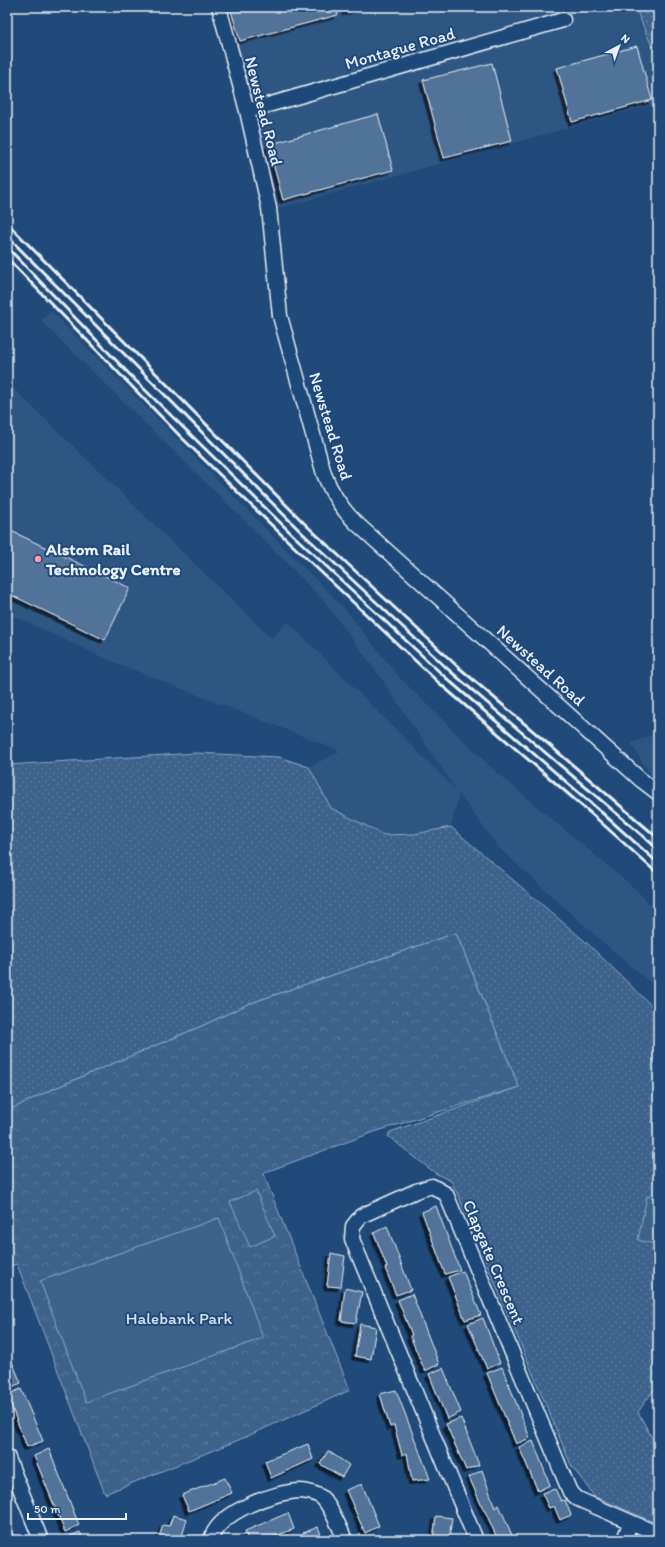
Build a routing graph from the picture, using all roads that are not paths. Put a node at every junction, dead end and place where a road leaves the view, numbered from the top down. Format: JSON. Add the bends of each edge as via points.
{"nodes":[{"id":1,"x":219,"y":7,"type":"edge"},
{"id":2,"x":563,"y":20,"type":"dead end"},
{"id":3,"x":247,"y":110,"type":"junction"},
{"id":4,"x":658,"y":793,"type":"edge"},
{"id":5,"x":7,"y":1456,"type":"edge"},
{"id":6,"x":630,"y":1523,"type":"junction"},
{"id":7,"x":658,"y":1534,"type":"edge"},
{"id":8,"x":41,"y":1540,"type":"edge"},
{"id":9,"x":211,"y":1540,"type":"edge"},
{"id":10,"x":344,"y":1540,"type":"edge"},
{"id":11,"x":476,"y":1540,"type":"edge"},
{"id":12,"x":624,"y":1540,"type":"edge"}],
"edges":[{"from":1,"to":3,"type":"street","name":"Newstead Road"},
{"from":2,"to":3,"type":"street","name":"Montague Road"},
{"from":3,"to":4,"type":"street","name":"Newstead Road","via":[[269,208],[280,316],[324,474],[332,494],[355,522]]},
{"from":5,"to":8,"type":"street"},
{"from":6,"to":7,"type":"street","name":"Clapgate Crescent"},
{"from":6,"to":11,"type":"street","name":"Clapgate Crescent","via":[[578,1500],[570,1492],[446,1194],[432,1186],[361,1216],[353,1226],[352,1239]]},
{"from":6,"to":12,"type":"street"},
{"from":9,"to":10,"type":"street","via":[[212,1533],[230,1515],[275,1495],[302,1490],[322,1497],[337,1520]]}]}
